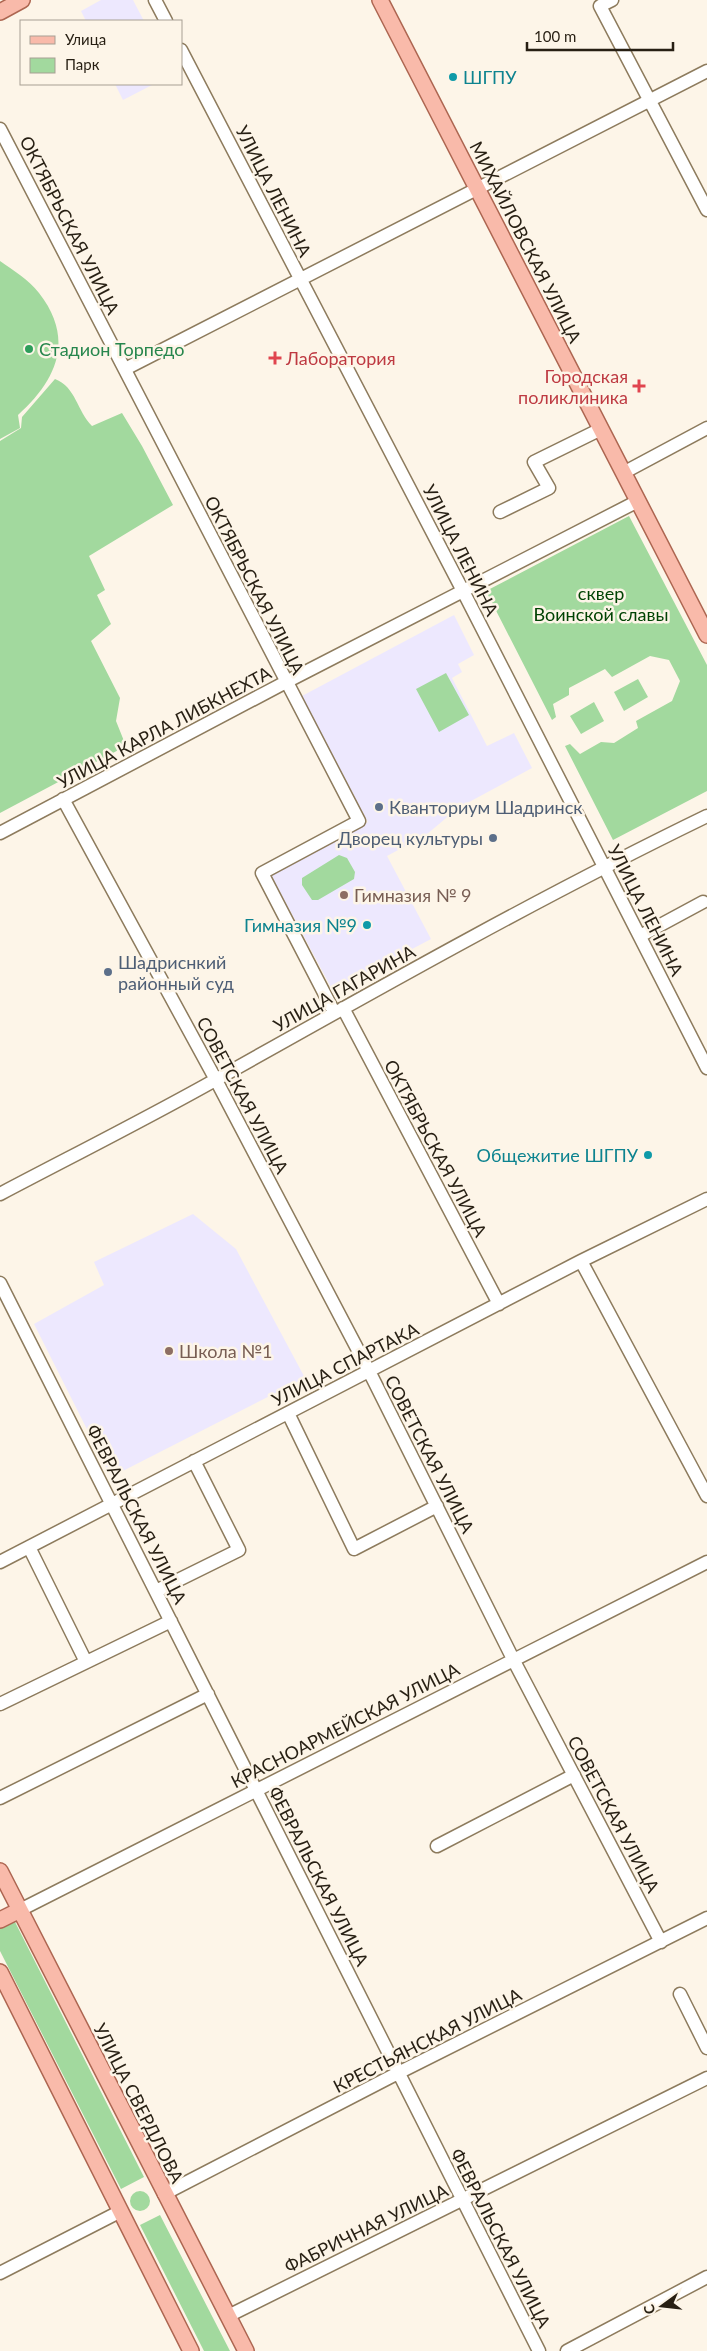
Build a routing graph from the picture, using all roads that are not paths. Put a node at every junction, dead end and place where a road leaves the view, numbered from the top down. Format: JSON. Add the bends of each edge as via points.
{"nodes":[{"id":1,"x":22,"y":0,"type":"edge"},
{"id":2,"x":155,"y":0,"type":"edge"},
{"id":3,"x":380,"y":0,"type":"edge"},
{"id":4,"x":612,"y":0,"type":"edge"},
{"id":5,"x":0,"y":12,"type":"edge"},
{"id":6,"x":165,"y":20,"type":"edge"},
{"id":7,"x":182,"y":52,"type":"edge"},
{"id":8,"x":707,"y":72,"type":"edge"},
{"id":9,"x":651,"y":100,"type":"junction"},
{"id":10,"x":0,"y":128,"type":"edge"},
{"id":11,"x":477,"y":188,"type":"junction"},
{"id":12,"x":707,"y":210,"type":"edge"},
{"id":13,"x":301,"y":280,"type":"junction"},
{"id":14,"x":125,"y":369,"type":"junction"},
{"id":15,"x":707,"y":428,"type":"edge"},
{"id":16,"x":601,"y":429,"type":"junction"},
{"id":17,"x":623,"y":473,"type":"junction"},
{"id":18,"x":638,"y":501,"type":"junction"},
{"id":19,"x":500,"y":512,"type":"dead end"},
{"id":20,"x":463,"y":591,"type":"junction"},
{"id":21,"x":707,"y":635,"type":"edge"},
{"id":22,"x":286,"y":682,"type":"junction"},
{"id":23,"x":63,"y":799,"type":"junction"},
{"id":24,"x":707,"y":816,"type":"edge"},
{"id":25,"x":0,"y":833,"type":"edge"},
{"id":26,"x":604,"y":866,"type":"junction"},
{"id":27,"x":704,"y":902,"type":"dead end"},
{"id":28,"x":640,"y":936,"type":"junction"},
{"id":29,"x":338,"y":1010,"type":"junction"},
{"id":30,"x":707,"y":1068,"type":"edge"},
{"id":31,"x":216,"y":1080,"type":"junction"},
{"id":32,"x":0,"y":1194,"type":"edge"},
{"id":33,"x":707,"y":1199,"type":"edge"},
{"id":34,"x":581,"y":1262,"type":"junction"},
{"id":35,"x":0,"y":1283,"type":"edge"},
{"id":36,"x":499,"y":1304,"type":"junction"},
{"id":37,"x":369,"y":1371,"type":"junction"},
{"id":38,"x":288,"y":1413,"type":"junction"},
{"id":39,"x":194,"y":1461,"type":"junction"},
{"id":40,"x":707,"y":1496,"type":"edge"},
{"id":41,"x":112,"y":1504,"type":"junction"},
{"id":42,"x":437,"y":1506,"type":"junction"},
{"id":43,"x":29,"y":1547,"type":"junction"},
{"id":44,"x":0,"y":1562,"type":"edge"},
{"id":45,"x":707,"y":1562,"type":"edge"},
{"id":46,"x":156,"y":1591,"type":"junction"},
{"id":47,"x":171,"y":1621,"type":"junction"},
{"id":48,"x":514,"y":1661,"type":"junction"},
{"id":49,"x":86,"y":1662,"type":"junction"},
{"id":50,"x":208,"y":1694,"type":"junction"},
{"id":51,"x":0,"y":1704,"type":"edge"},
{"id":52,"x":574,"y":1775,"type":"junction"},
{"id":53,"x":257,"y":1791,"type":"junction"},
{"id":54,"x":0,"y":1798,"type":"edge"},
{"id":55,"x":437,"y":1846,"type":"dead end"},
{"id":56,"x":0,"y":1871,"type":"edge"},
{"id":57,"x":20,"y":1910,"type":"junction"},
{"id":58,"x":707,"y":1918,"type":"edge"},
{"id":59,"x":0,"y":1920,"type":"edge"},
{"id":60,"x":661,"y":1942,"type":"junction"},
{"id":61,"x":0,"y":1972,"type":"edge"},
{"id":62,"x":680,"y":1994,"type":"dead end"},
{"id":63,"x":707,"y":2048,"type":"edge"},
{"id":64,"x":398,"y":2073,"type":"junction"},
{"id":65,"x":707,"y":2078,"type":"edge"},
{"id":66,"x":164,"y":2194,"type":"junction"},
{"id":67,"x":462,"y":2200,"type":"junction"},
{"id":68,"x":121,"y":2212,"type":"junction"},
{"id":69,"x":0,"y":2273,"type":"edge"},
{"id":70,"x":707,"y":2277,"type":"edge"},
{"id":71,"x":228,"y":2316,"type":"junction"},
{"id":72,"x":192,"y":2351,"type":"edge"},
{"id":73,"x":246,"y":2351,"type":"edge"},
{"id":74,"x":539,"y":2351,"type":"edge"},
{"id":75,"x":567,"y":2351,"type":"edge"}],
"edges":[{"from":1,"to":5,"type":"main road"},
{"from":2,"to":6,"type":"street"},
{"from":3,"to":11,"type":"main road","name":"МИХАЙЛОВСКАЯ УЛИЦА"},
{"from":4,"to":9,"type":"street","via":[[600,6]]},
{"from":7,"to":13,"type":"street","name":"УЛИЦА ЛЕНИНА"},
{"from":8,"to":9,"type":"street"},
{"from":9,"to":11,"type":"street"},
{"from":9,"to":12,"type":"street"},
{"from":10,"to":14,"type":"street","name":"ОКТЯБРЬСКАЯ УЛИЦА"},
{"from":11,"to":13,"type":"street"},
{"from":11,"to":16,"type":"main road","name":"МИХАЙЛОВСКАЯ УЛИЦА"},
{"from":13,"to":14,"type":"street"},
{"from":13,"to":20,"type":"street","name":"УЛИЦА ЛЕНИНА"},
{"from":14,"to":22,"type":"street","name":"ОКТЯБРЬСКАЯ УЛИЦА"},
{"from":15,"to":17,"type":"street"},
{"from":16,"to":17,"type":"main road","name":"МИХАЙЛОВСКАЯ УЛИЦА"},
{"from":16,"to":19,"type":"street","via":[[534,462],[548,488]]},
{"from":17,"to":18,"type":"main road","name":"МИХАЙЛОВСКАЯ УЛИЦА"},
{"from":18,"to":20,"type":"street","name":"УЛИЦА КАРЛА ЛИБКНЕХТА"},
{"from":18,"to":21,"type":"main road","name":"МИХАЙЛОВСКАЯ УЛИЦА"},
{"from":20,"to":22,"type":"street","name":"УЛИЦА КАРЛА ЛИБКНЕХТА"},
{"from":20,"to":26,"type":"street","name":"УЛИЦА ЛЕНИНА"},
{"from":22,"to":23,"type":"street","name":"УЛИЦА КАРЛА ЛИБКНЕХТА"},
{"from":22,"to":29,"type":"street","name":"ОКТЯБРЬСКАЯ УЛИЦА","via":[[358,821],[262,873]]},
{"from":23,"to":25,"type":"street","name":"УЛИЦА КАРЛА ЛИБКНЕХТА"},
{"from":23,"to":31,"type":"street","name":"СОВЕТСКАЯ УЛИЦА"},
{"from":24,"to":26,"type":"street","name":"УЛИЦА ГАГАРИНА"},
{"from":26,"to":28,"type":"street","name":"УЛИЦА ЛЕНИНА"},
{"from":26,"to":29,"type":"street","name":"УЛИЦА ГАГАРИНА"},
{"from":27,"to":28,"type":"street"},
{"from":28,"to":30,"type":"street","name":"УЛИЦА ЛЕНИНА"},
{"from":29,"to":31,"type":"street","name":"УЛИЦА ГАГАРИНА"},
{"from":29,"to":36,"type":"street","name":"ОКТЯБРЬСКАЯ УЛИЦА"},
{"from":31,"to":32,"type":"street","name":"УЛИЦА ГАГАРИНА"},
{"from":31,"to":37,"type":"street","name":"СОВЕТСКАЯ УЛИЦА"},
{"from":33,"to":34,"type":"street","name":"УЛИЦА СПАРТАКА"},
{"from":34,"to":36,"type":"street","name":"УЛИЦА СПАРТАКА"},
{"from":34,"to":40,"type":"street"},
{"from":35,"to":41,"type":"street","name":"ФЕВРАЛЬСКАЯ УЛИЦА"},
{"from":36,"to":37,"type":"street","name":"УЛИЦА СПАРТАКА"},
{"from":37,"to":38,"type":"street","name":"УЛИЦА СПАРТАКА"},
{"from":37,"to":42,"type":"street","name":"СОВЕТСКАЯ УЛИЦА"},
{"from":38,"to":39,"type":"street","name":"УЛИЦА СПАРТАКА"},
{"from":38,"to":42,"type":"street","via":[[354,1549]]},
{"from":39,"to":41,"type":"street","name":"УЛИЦА СПАРТАКА"},
{"from":39,"to":46,"type":"street","via":[[239,1550]]},
{"from":41,"to":43,"type":"street","name":"УЛИЦА СПАРТАКА"},
{"from":41,"to":46,"type":"street","name":"ФЕВРАЛЬСКАЯ УЛИЦА"},
{"from":42,"to":48,"type":"street","name":"СОВЕТСКАЯ УЛИЦА"},
{"from":43,"to":44,"type":"street","name":"УЛИЦА СПАРТАКА"},
{"from":43,"to":49,"type":"street"},
{"from":45,"to":48,"type":"street","name":"КРАСНОАРМЕЙСКАЯ УЛИЦА"},
{"from":46,"to":47,"type":"street","name":"ФЕВРАЛЬСКАЯ УЛИЦА"},
{"from":47,"to":49,"type":"street"},
{"from":47,"to":50,"type":"street","name":"ФЕВРАЛЬСКАЯ УЛИЦА"},
{"from":48,"to":52,"type":"street","name":"СОВЕТСКАЯ УЛИЦА"},
{"from":48,"to":53,"type":"street","name":"КРАСНОАРМЕЙСКАЯ УЛИЦА"},
{"from":49,"to":51,"type":"street"},
{"from":50,"to":53,"type":"street","name":"ФЕВРАЛЬСКАЯ УЛИЦА"},
{"from":50,"to":54,"type":"street"},
{"from":52,"to":55,"type":"street"},
{"from":52,"to":60,"type":"street","name":"СОВЕТСКАЯ УЛИЦА"},
{"from":53,"to":57,"type":"street","name":"КРАСНОАРМЕЙСКАЯ УЛИЦА"},
{"from":53,"to":64,"type":"street","name":"ФЕВРАЛЬСКАЯ УЛИЦА"},
{"from":56,"to":57,"type":"main road","name":"УЛИЦА СВЕРДЛОВА"},
{"from":57,"to":59,"type":"main road","name":"КРАСНОАРМЕЙСКАЯ УЛИЦА"},
{"from":57,"to":66,"type":"main road","name":"УЛИЦА СВЕРДЛОВА"},
{"from":58,"to":60,"type":"street","name":"КРЕСТЬЯНСКАЯ УЛИЦА"},
{"from":60,"to":64,"type":"street","name":"КРЕСТЬЯНСКАЯ УЛИЦА"},
{"from":61,"to":68,"type":"main road"},
{"from":62,"to":63,"type":"street"},
{"from":64,"to":66,"type":"street","name":"КРЕСТЬЯНСКАЯ УЛИЦА"},
{"from":64,"to":67,"type":"street","name":"ФЕВРАЛЬСКАЯ УЛИЦА"},
{"from":65,"to":67,"type":"street","name":"ФАБРИЧНАЯ УЛИЦА"},
{"from":66,"to":71,"type":"main road","name":"УЛИЦА СВЕРДЛОВА"},
{"from":67,"to":71,"type":"street","name":"ФАБРИЧНАЯ УЛИЦА"},
{"from":67,"to":74,"type":"street","name":"ФЕВРАЛЬСКАЯ УЛИЦА"},
{"from":68,"to":69,"type":"street"},
{"from":68,"to":72,"type":"main road"},
{"from":70,"to":75,"type":"street"},
{"from":71,"to":73,"type":"main road","name":"УЛИЦА СВЕРДЛОВА"}]}
